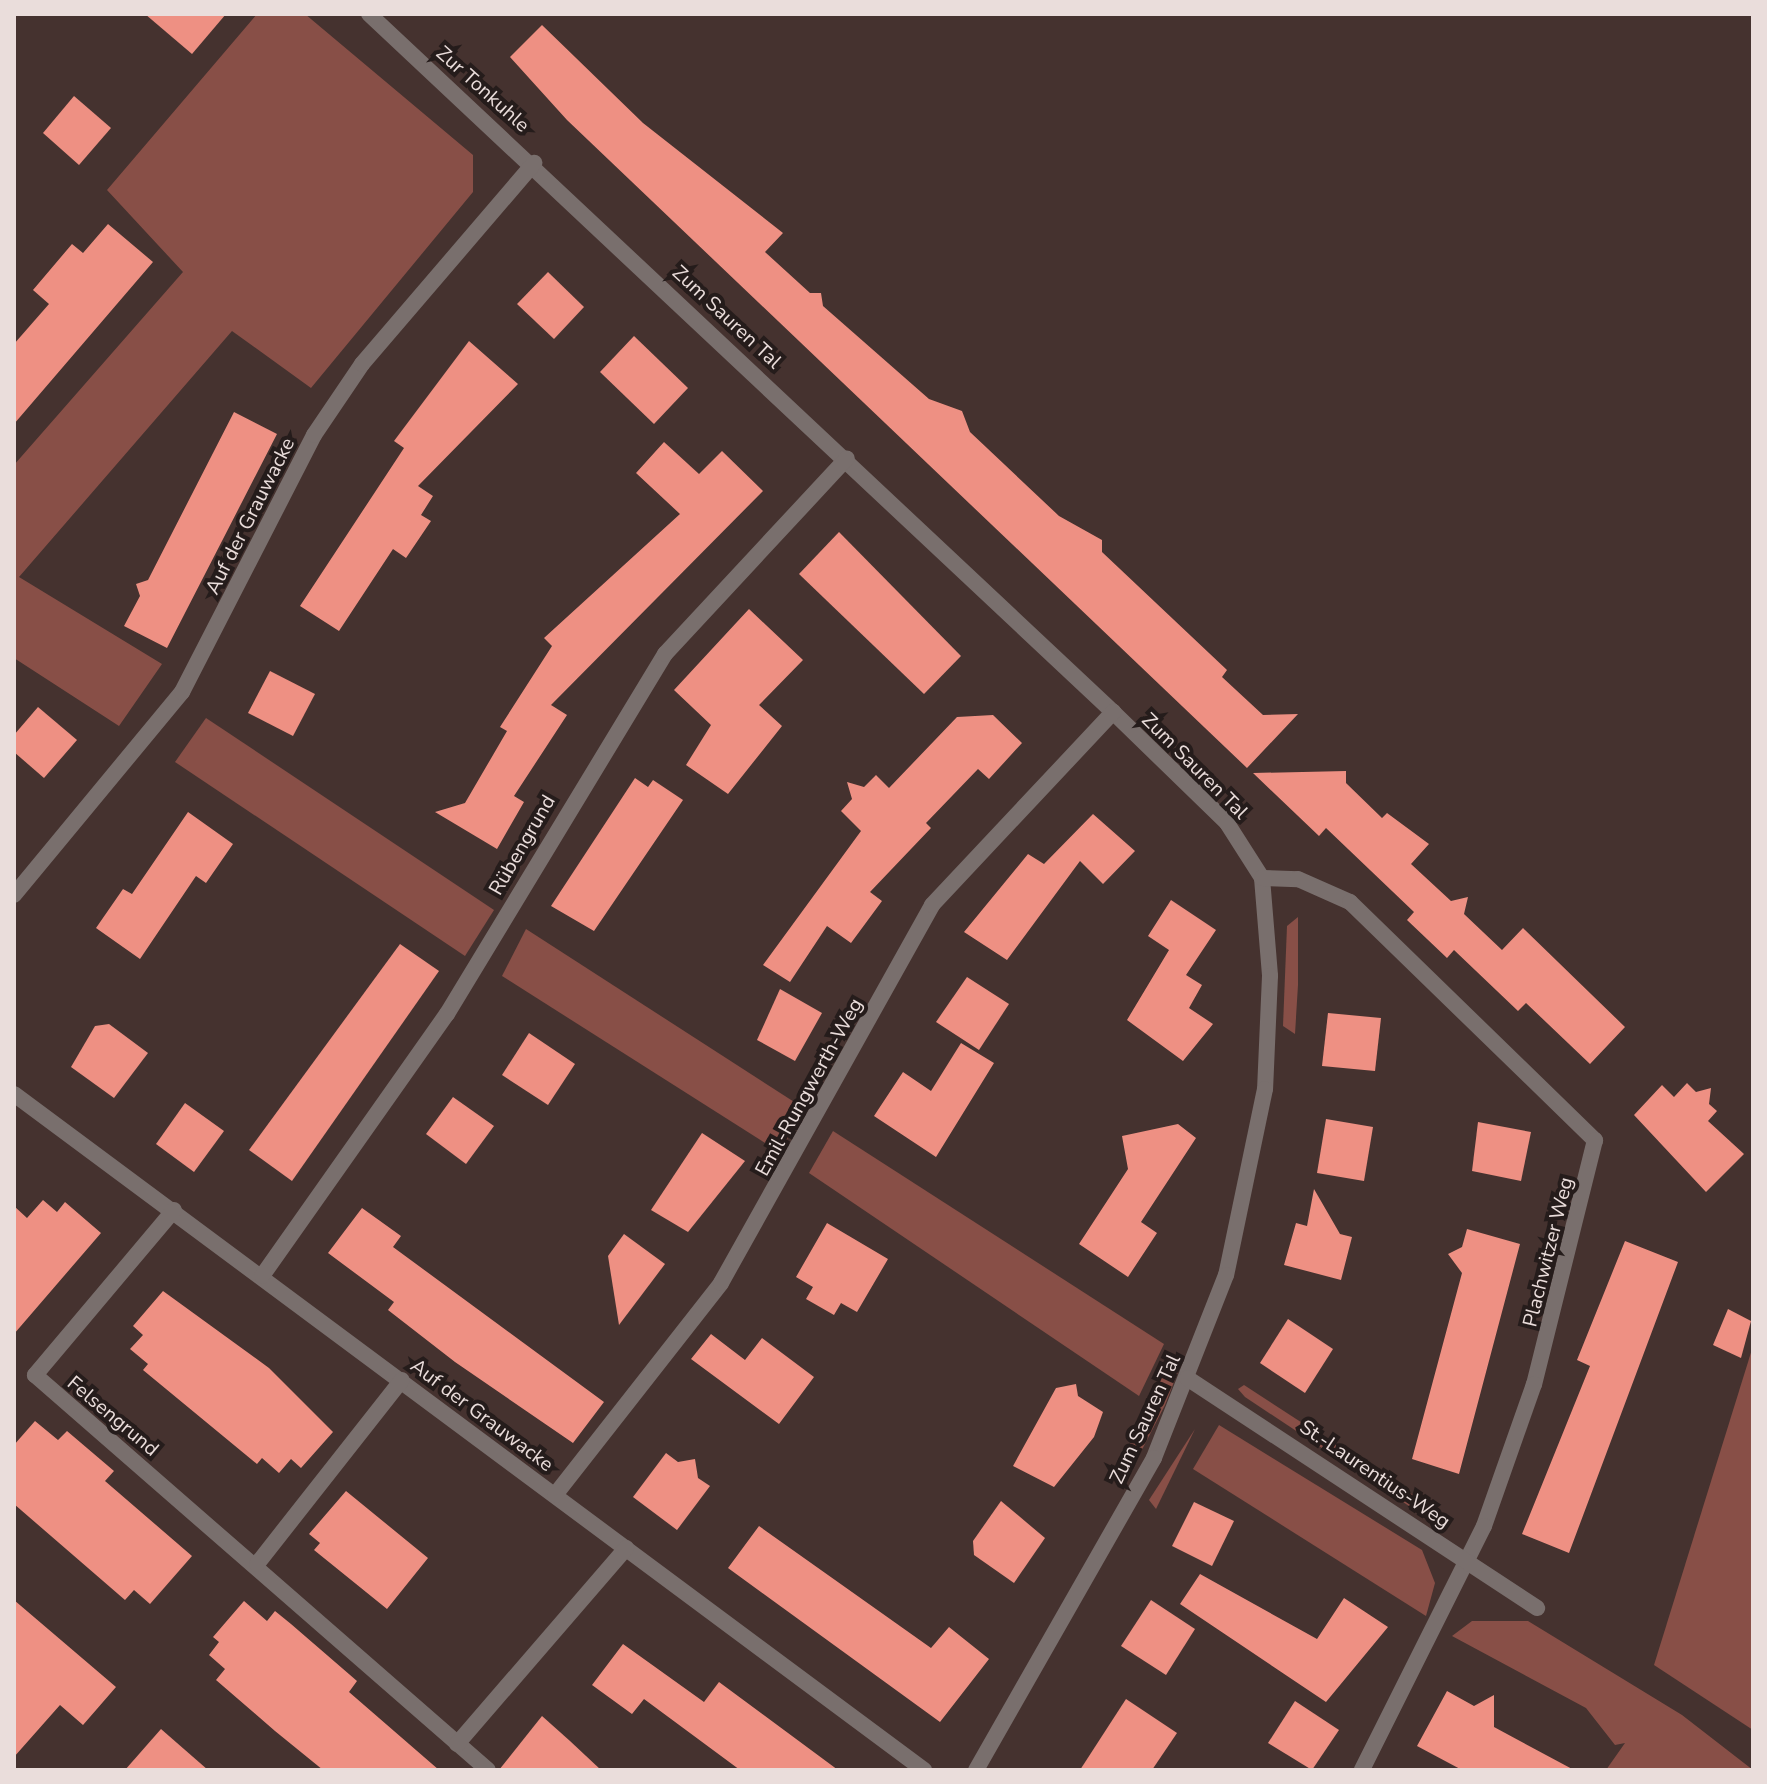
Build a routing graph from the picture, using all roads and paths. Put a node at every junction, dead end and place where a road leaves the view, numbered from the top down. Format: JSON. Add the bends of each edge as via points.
{"nodes":[{"id":1,"x":369,"y":14,"type":"edge"},
{"id":2,"x":534,"y":163,"type":"junction"},
{"id":3,"x":847,"y":458,"type":"junction"},
{"id":4,"x":1113,"y":712,"type":"junction"},
{"id":5,"x":1262,"y":878,"type":"junction"},
{"id":6,"x":14,"y":895,"type":"edge"},
{"id":7,"x":14,"y":1094,"type":"edge"},
{"id":8,"x":174,"y":1210,"type":"junction"},
{"id":9,"x":262,"y":1276,"type":"junction"},
{"id":10,"x":1187,"y":1378,"type":"junction"},
{"id":11,"x":402,"y":1380,"type":"junction"},
{"id":12,"x":555,"y":1495,"type":"junction"},
{"id":13,"x":626,"y":1548,"type":"junction"},
{"id":14,"x":1469,"y":1561,"type":"junction"},
{"id":15,"x":257,"y":1564,"type":"junction"},
{"id":16,"x":1537,"y":1608,"type":"dead end"},
{"id":17,"x":457,"y":1744,"type":"junction"},
{"id":18,"x":488,"y":1770,"type":"edge"},
{"id":19,"x":924,"y":1770,"type":"edge"},
{"id":20,"x":976,"y":1770,"type":"edge"},
{"id":21,"x":1362,"y":1770,"type":"edge"}],
"edges":[{"from":1,"to":2,"type":"street","name":"Zur Tonkuhle"},
{"from":2,"to":3,"type":"street","name":"Zum Sauren Tal"},
{"from":2,"to":6,"type":"street","name":"Auf der Grauwacke","via":[[362,364],[314,435],[182,692]]},
{"from":3,"to":4,"type":"street","name":"Zum Sauren Tal"},
{"from":3,"to":9,"type":"street","name":"Rübengrund","via":[[665,654],[447,1014]]},
{"from":4,"to":5,"type":"street","name":"Zum Sauren Tal","via":[[1227,823]]},
{"from":4,"to":12,"type":"street","name":"Emil-Rungwerth-Weg","via":[[932,905],[721,1283]]},
{"from":5,"to":10,"type":"street","name":"Zum Sauren Tal","via":[[1270,976],[1265,1089],[1226,1275]]},
{"from":5,"to":14,"type":"street","name":"Plachwitzer Weg","via":[[1298,879],[1350,902],[1595,1140],[1534,1384]]},
{"from":7,"to":8,"type":"street","name":"Auf der Grauwacke"},
{"from":8,"to":9,"type":"street","name":"Auf der Grauwacke"},
{"from":8,"to":15,"type":"street","name":"Felsengrund","via":[[35,1375]]},
{"from":9,"to":11,"type":"street","name":"Auf der Grauwacke"},
{"from":10,"to":14,"type":"street","name":"St.-Laurentius-Weg"},
{"from":10,"to":20,"type":"street","name":"Zum Sauren Tal","via":[[1154,1458]]},
{"from":11,"to":12,"type":"street","name":"Auf der Grauwacke"},
{"from":11,"to":15,"type":"street"},
{"from":12,"to":13,"type":"street","name":"Auf der Grauwacke"},
{"from":13,"to":17,"type":"street"},
{"from":13,"to":19,"type":"street","name":"Auf der Grauwacke"},
{"from":14,"to":16,"type":"street","name":"St.-Laurentius-Weg"},
{"from":14,"to":21,"type":"street","name":"Plachwitzer Weg"},
{"from":15,"to":17,"type":"street","name":"Felsengrund"},
{"from":17,"to":18,"type":"street","name":"Felsengrund"}]}
